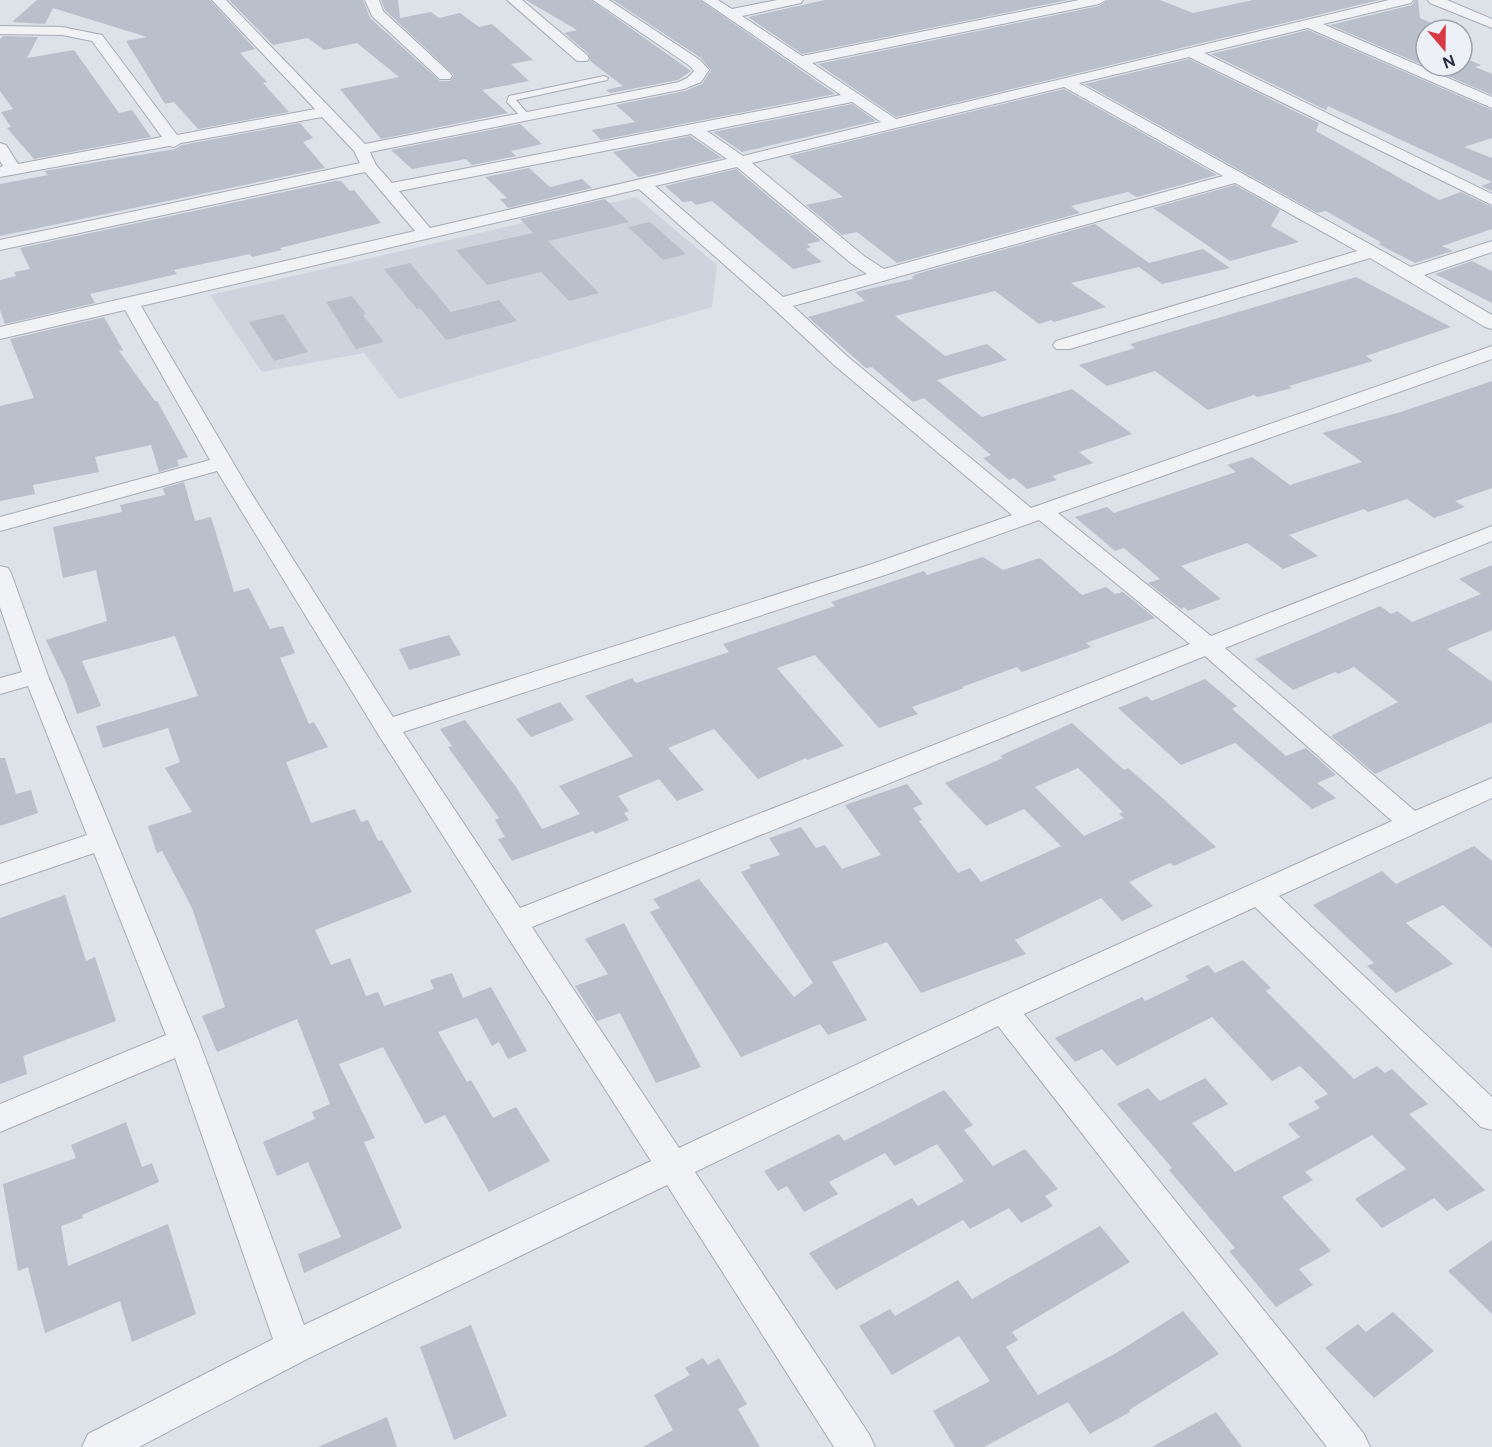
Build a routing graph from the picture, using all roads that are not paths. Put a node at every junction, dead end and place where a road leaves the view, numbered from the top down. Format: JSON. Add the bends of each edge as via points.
{"nodes":[{"id":1,"x":243,"y":0,"type":"edge"},
{"id":2,"x":372,"y":0,"type":"edge"},
{"id":3,"x":513,"y":0,"type":"edge"},
{"id":4,"x":600,"y":0,"type":"edge"},
{"id":5,"x":709,"y":0,"type":"edge"},
{"id":6,"x":796,"y":0,"type":"edge"},
{"id":7,"x":1097,"y":0,"type":"edge"},
{"id":8,"x":1406,"y":0,"type":"edge"},
{"id":9,"x":1435,"y":0,"type":"edge"},
{"id":10,"x":221,"y":2,"type":"edge"},
{"id":11,"x":730,"y":14,"type":"junction"},
{"id":12,"x":1309,"y":23,"type":"junction"},
{"id":13,"x":1492,"y":24,"type":"edge"},
{"id":14,"x":0,"y":30,"type":"edge"},
{"id":15,"x":1191,"y":52,"type":"junction"},
{"id":16,"x":582,"y":58,"type":"dead end"},
{"id":17,"x":800,"y":61,"type":"junction"},
{"id":18,"x":445,"y":76,"type":"dead end"},
{"id":19,"x":604,"y":78,"type":"dead end"},
{"id":20,"x":1064,"y":81,"type":"junction"},
{"id":21,"x":856,"y":97,"type":"junction"},
{"id":22,"x":1492,"y":103,"type":"edge"},
{"id":23,"x":325,"y":112,"type":"junction"},
{"id":24,"x":526,"y":117,"type":"junction"},
{"id":25,"x":894,"y":124,"type":"junction"},
{"id":26,"x":694,"y":129,"type":"junction"},
{"id":27,"x":174,"y":141,"type":"junction"},
{"id":28,"x":0,"y":148,"type":"edge"},
{"id":29,"x":361,"y":149,"type":"junction"},
{"id":30,"x":740,"y":161,"type":"junction"},
{"id":31,"x":369,"y":166,"type":"junction"},
{"id":32,"x":7,"y":170,"type":"edge"},
{"id":33,"x":1238,"y":177,"type":"junction"},
{"id":34,"x":643,"y":184,"type":"junction"},
{"id":35,"x":389,"y":188,"type":"junction"},
{"id":36,"x":1492,"y":200,"type":"edge"},
{"id":37,"x":426,"y":234,"type":"junction"},
{"id":38,"x":0,"y":245,"type":"edge"},
{"id":39,"x":1492,"y":246,"type":"edge"},
{"id":40,"x":1372,"y":252,"type":"junction"},
{"id":41,"x":1409,"y":274,"type":"junction"},
{"id":42,"x":882,"y":275,"type":"junction"},
{"id":43,"x":131,"y":304,"type":"junction"},
{"id":44,"x":780,"y":304,"type":"junction"},
{"id":45,"x":1492,"y":323,"type":"edge"},
{"id":46,"x":0,"y":333,"type":"edge"},
{"id":47,"x":1063,"y":345,"type":"dead end"},
{"id":48,"x":1492,"y":352,"type":"edge"},
{"id":49,"x":222,"y":463,"type":"junction"},
{"id":50,"x":1034,"y":514,"type":"junction"},
{"id":51,"x":0,"y":524,"type":"edge"},
{"id":52,"x":1492,"y":533,"type":"edge"},
{"id":53,"x":0,"y":573,"type":"edge"},
{"id":54,"x":1209,"y":647,"type":"junction"},
{"id":55,"x":36,"y":676,"type":"junction"},
{"id":56,"x":0,"y":686,"type":"edge"},
{"id":57,"x":387,"y":728,"type":"junction"},
{"id":58,"x":1487,"y":796,"type":"edge"},
{"id":59,"x":1413,"y":824,"type":"junction"},
{"id":60,"x":103,"y":840,"type":"junction"},
{"id":61,"x":0,"y":875,"type":"edge"},
{"id":62,"x":1260,"y":895,"type":"junction"},
{"id":63,"x":515,"y":922,"type":"junction"},
{"id":64,"x":1004,"y":1011,"type":"junction"},
{"id":65,"x":184,"y":1041,"type":"junction"},
{"id":66,"x":1492,"y":1117,"type":"edge"},
{"id":67,"x":0,"y":1118,"type":"edge"},
{"id":68,"x":673,"y":1167,"type":"junction"},
{"id":69,"x":294,"y":1347,"type":"junction"},
{"id":70,"x":100,"y":1447,"type":"edge"},
{"id":71,"x":856,"y":1447,"type":"edge"},
{"id":72,"x":1351,"y":1447,"type":"edge"}],
"edges":[{"from":1,"to":10,"type":"street"},
{"from":2,"to":18,"type":"street","via":[[377,14]]},
{"from":3,"to":16,"type":"street"},
{"from":4,"to":24,"type":"street","via":[[695,63],[702,70],[698,78],[684,85]]},
{"from":5,"to":11,"type":"street"},
{"from":6,"to":11,"type":"street"},
{"from":7,"to":17,"type":"street"},
{"from":8,"to":12,"type":"street"},
{"from":9,"to":13,"type":"street"},
{"from":10,"to":23,"type":"street"},
{"from":11,"to":17,"type":"street"},
{"from":12,"to":15,"type":"street"},
{"from":12,"to":22,"type":"street"},
{"from":14,"to":27,"type":"street","via":[[68,32],[97,38]]},
{"from":15,"to":20,"type":"street"},
{"from":15,"to":36,"type":"street"},
{"from":17,"to":21,"type":"street"},
{"from":19,"to":24,"type":"lane","via":[[512,98]]},
{"from":20,"to":25,"type":"street"},
{"from":20,"to":33,"type":"street"},
{"from":21,"to":25,"type":"street"},
{"from":21,"to":26,"type":"street"},
{"from":23,"to":27,"type":"street"},
{"from":23,"to":29,"type":"street"},
{"from":24,"to":29,"type":"street"},
{"from":25,"to":30,"type":"street"},
{"from":26,"to":30,"type":"street"},
{"from":26,"to":35,"type":"street"},
{"from":27,"to":32,"type":"street"},
{"from":28,"to":32,"type":"street"},
{"from":29,"to":31,"type":"street"},
{"from":30,"to":34,"type":"street"},
{"from":30,"to":42,"type":"street","via":[[858,260]]},
{"from":31,"to":35,"type":"street"},
{"from":31,"to":38,"type":"street"},
{"from":33,"to":40,"type":"street"},
{"from":33,"to":42,"type":"street"},
{"from":34,"to":37,"type":"street"},
{"from":34,"to":44,"type":"street"},
{"from":35,"to":37,"type":"street"},
{"from":37,"to":43,"type":"street"},
{"from":39,"to":41,"type":"street"},
{"from":40,"to":41,"type":"street"},
{"from":40,"to":47,"type":"street"},
{"from":41,"to":45,"type":"street"},
{"from":42,"to":44,"type":"street"},
{"from":43,"to":46,"type":"street"},
{"from":43,"to":49,"type":"street"},
{"from":44,"to":50,"type":"street","via":[[841,361]]},
{"from":48,"to":50,"type":"street"},
{"from":49,"to":51,"type":"street"},
{"from":49,"to":57,"type":"street"},
{"from":50,"to":54,"type":"street"},
{"from":50,"to":57,"type":"street","via":[[880,569]]},
{"from":52,"to":54,"type":"street"},
{"from":53,"to":55,"type":"street"},
{"from":54,"to":59,"type":"street"},
{"from":54,"to":63,"type":"street"},
{"from":55,"to":56,"type":"street"},
{"from":55,"to":60,"type":"street"},
{"from":57,"to":63,"type":"street"},
{"from":58,"to":59,"type":"street"},
{"from":59,"to":62,"type":"street"},
{"from":60,"to":61,"type":"street"},
{"from":60,"to":65,"type":"street"},
{"from":62,"to":64,"type":"street"},
{"from":62,"to":66,"type":"street"},
{"from":63,"to":68,"type":"street"},
{"from":64,"to":68,"type":"street"},
{"from":64,"to":72,"type":"street"},
{"from":65,"to":67,"type":"street"},
{"from":65,"to":69,"type":"street"},
{"from":68,"to":69,"type":"street"},
{"from":68,"to":71,"type":"street"},
{"from":69,"to":70,"type":"street"}]}
